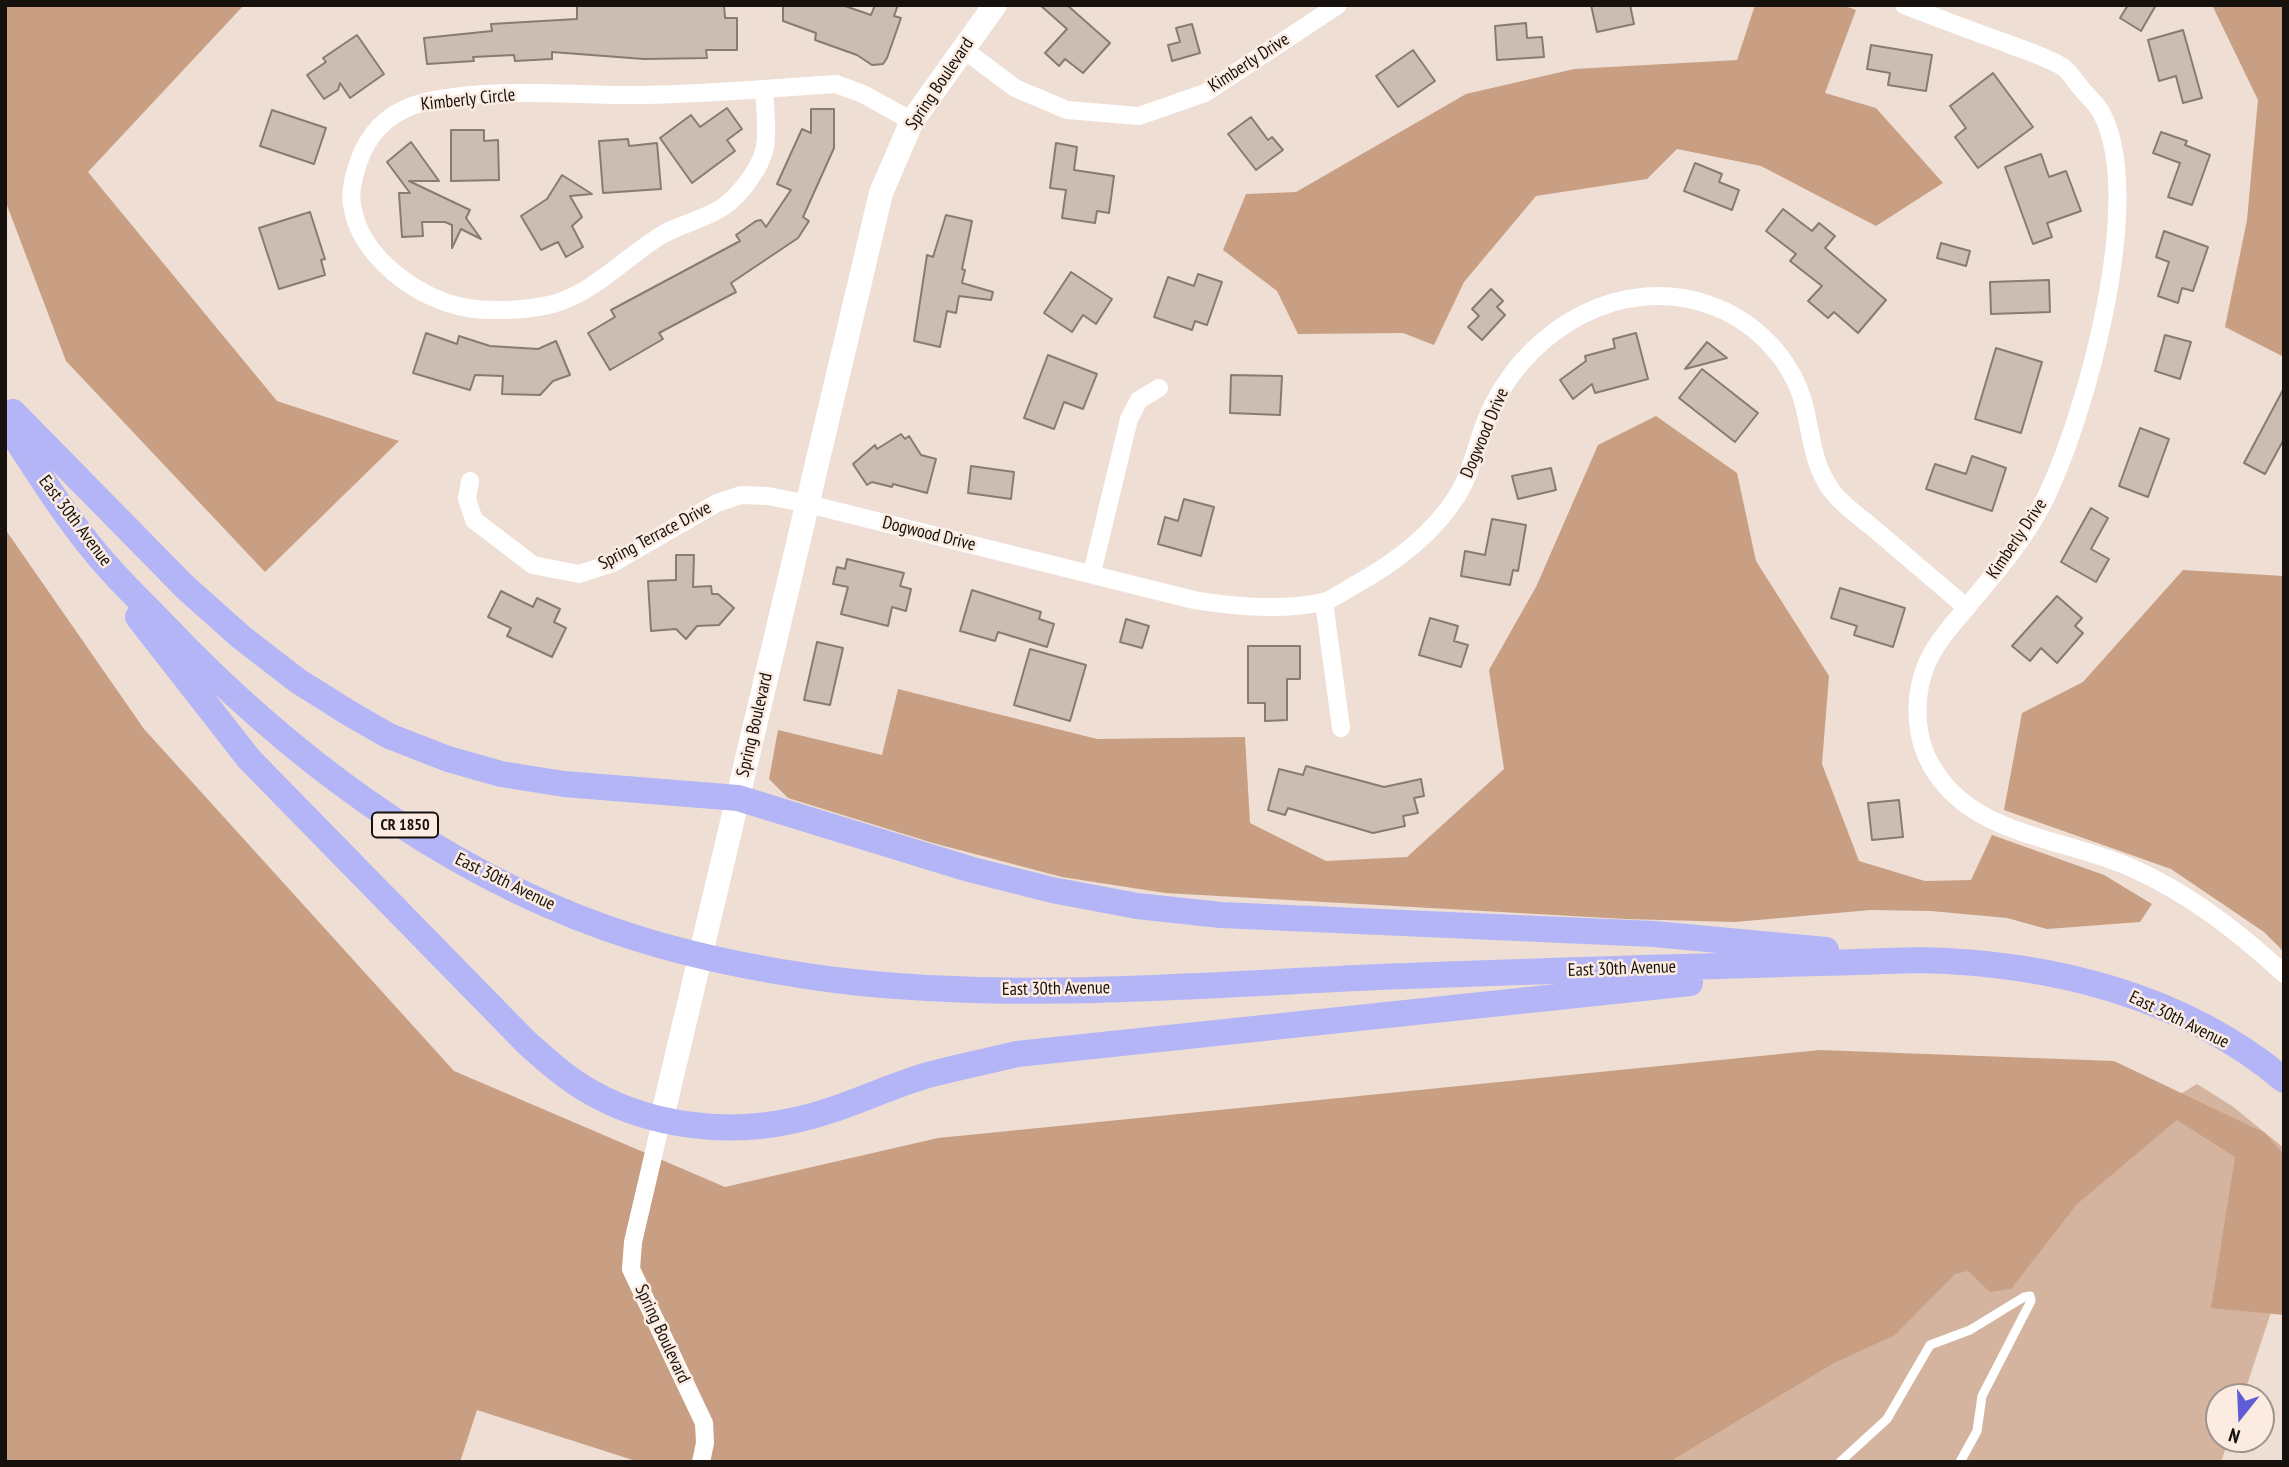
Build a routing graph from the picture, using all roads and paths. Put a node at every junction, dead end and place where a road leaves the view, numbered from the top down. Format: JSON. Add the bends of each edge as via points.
{"nodes":[{"id":1,"x":995,"y":5,"type":"edge"},
{"id":2,"x":1338,"y":5,"type":"edge"},
{"id":3,"x":1904,"y":5,"type":"edge"},
{"id":4,"x":963,"y":49,"type":"junction"},
{"id":5,"x":764,"y":89,"type":"junction"},
{"id":6,"x":912,"y":121,"type":"junction"},
{"id":7,"x":1159,"y":388,"type":"dead end"},
{"id":8,"x":5,"y":404,"type":"edge"},
{"id":9,"x":5,"y":422,"type":"edge"},
{"id":10,"x":470,"y":481,"type":"dead end"},
{"id":11,"x":808,"y":504,"type":"junction"},
{"id":12,"x":99,"y":558,"type":"junction"},
{"id":13,"x":1092,"y":573,"type":"junction"},
{"id":14,"x":1324,"y":602,"type":"junction"},
{"id":15,"x":1967,"y":608,"type":"junction"},
{"id":16,"x":1341,"y":728,"type":"dead end"},
{"id":17,"x":738,"y":798,"type":"junction"},
{"id":18,"x":1922,"y":960,"type":"junction"},
{"id":19,"x":1841,"y":963,"type":"junction"},
{"id":20,"x":2284,"y":974,"type":"edge"},
{"id":21,"x":2284,"y":1080,"type":"edge"},
{"id":22,"x":662,"y":1118,"type":"junction"},
{"id":23,"x":701,"y":1462,"type":"edge"},
{"id":24,"x":1840,"y":1462,"type":"edge"},
{"id":25,"x":1960,"y":1462,"type":"edge"}],
"edges":[{"from":1,"to":4,"type":"street","name":"Spring Boulevard"},
{"from":2,"to":4,"type":"street","name":"Kimberly Drive","via":[[1205,93],[1139,116],[1067,110],[1015,88]]},
{"from":3,"to":15,"type":"street","name":"Kimberly Drive","via":[[2064,68],[2102,113],[2115,157],[2117,209],[2106,306],[2094,366],[2075,425],[2045,498],[2008,558]]},
{"from":4,"to":6,"type":"street","name":"Spring Boulevard"},
{"from":5,"to":5,"type":"street","name":"Kimberly Circle","via":[[630,95],[551,92],[426,102],[404,109],[380,125],[357,167],[351,203],[362,236],[386,266],[424,293],[468,308],[554,304],[597,282],[661,236],[722,207],[740,190],[765,148]]},
{"from":5,"to":6,"type":"street","name":"Kimberly Circle","via":[[836,84]]},
{"from":6,"to":11,"type":"street","name":"Spring Boulevard","via":[[871,227]]},
{"from":7,"to":13,"type":"street","via":[[1139,400],[1129,419]]},
{"from":8,"to":17,"type":"main road","via":[[184,587],[241,637],[299,681],[389,736],[501,774],[565,784]]},
{"from":9,"to":12,"type":"main road","name":"East 30th Avenue","number":"CR 1850"},
{"from":10,"to":11,"type":"street","name":"Spring Terrace Drive","via":[[467,499],[474,520],[533,565],[579,574],[613,563],[717,503],[741,495]]},
{"from":11,"to":13,"type":"street","name":"Dogwood Drive"},
{"from":11,"to":17,"type":"street","name":"Spring Boulevard"},
{"from":12,"to":19,"type":"main road","name":"East 30th Avenue","number":"CR 1850","via":[[226,688],[372,804],[528,896],[605,928],[668,947],[849,981],[1016,990]]},
{"from":12,"to":22,"type":"main road","via":[[161,650],[249,759],[526,1042],[595,1095]]},
{"from":13,"to":14,"type":"street","name":"Dogwood Drive","via":[[1235,607]]},
{"from":14,"to":15,"type":"street","name":"Dogwood Drive","via":[[1379,572],[1433,527],[1473,466],[1493,404],[1537,344],[1564,323],[1603,304],[1676,297],[1720,310],[1773,345],[1796,381],[1815,463],[1829,487]]},
{"from":14,"to":16,"type":"street"},
{"from":15,"to":20,"type":"street","name":"Kimberly Drive","via":[[1928,660],[1917,706],[1925,752],[1951,794],[1976,813],[2009,827],[2130,867],[2167,885],[2212,914]]},
{"from":17,"to":18,"type":"main road","via":[[969,869],[1137,906],[1221,915],[1654,934]]},
{"from":17,"to":22,"type":"street","name":"Spring Boulevard"},
{"from":18,"to":19,"type":"main road","name":"East 30th Avenue"},
{"from":18,"to":21,"type":"main road","name":"East 30th Avenue","via":[[2010,965],[2114,989],[2193,1022]]},
{"from":19,"to":22,"type":"main road","via":[[1493,1005],[1017,1054],[928,1075],[793,1121],[738,1128],[694,1126]]},
{"from":22,"to":23,"type":"street","name":"Spring Boulevard","via":[[631,1269],[704,1423]]},
{"from":24,"to":25,"type":"lane","via":[[1887,1419],[1930,1345],[1970,1331],[2030,1296],[1982,1396],[1977,1431]]}]}
